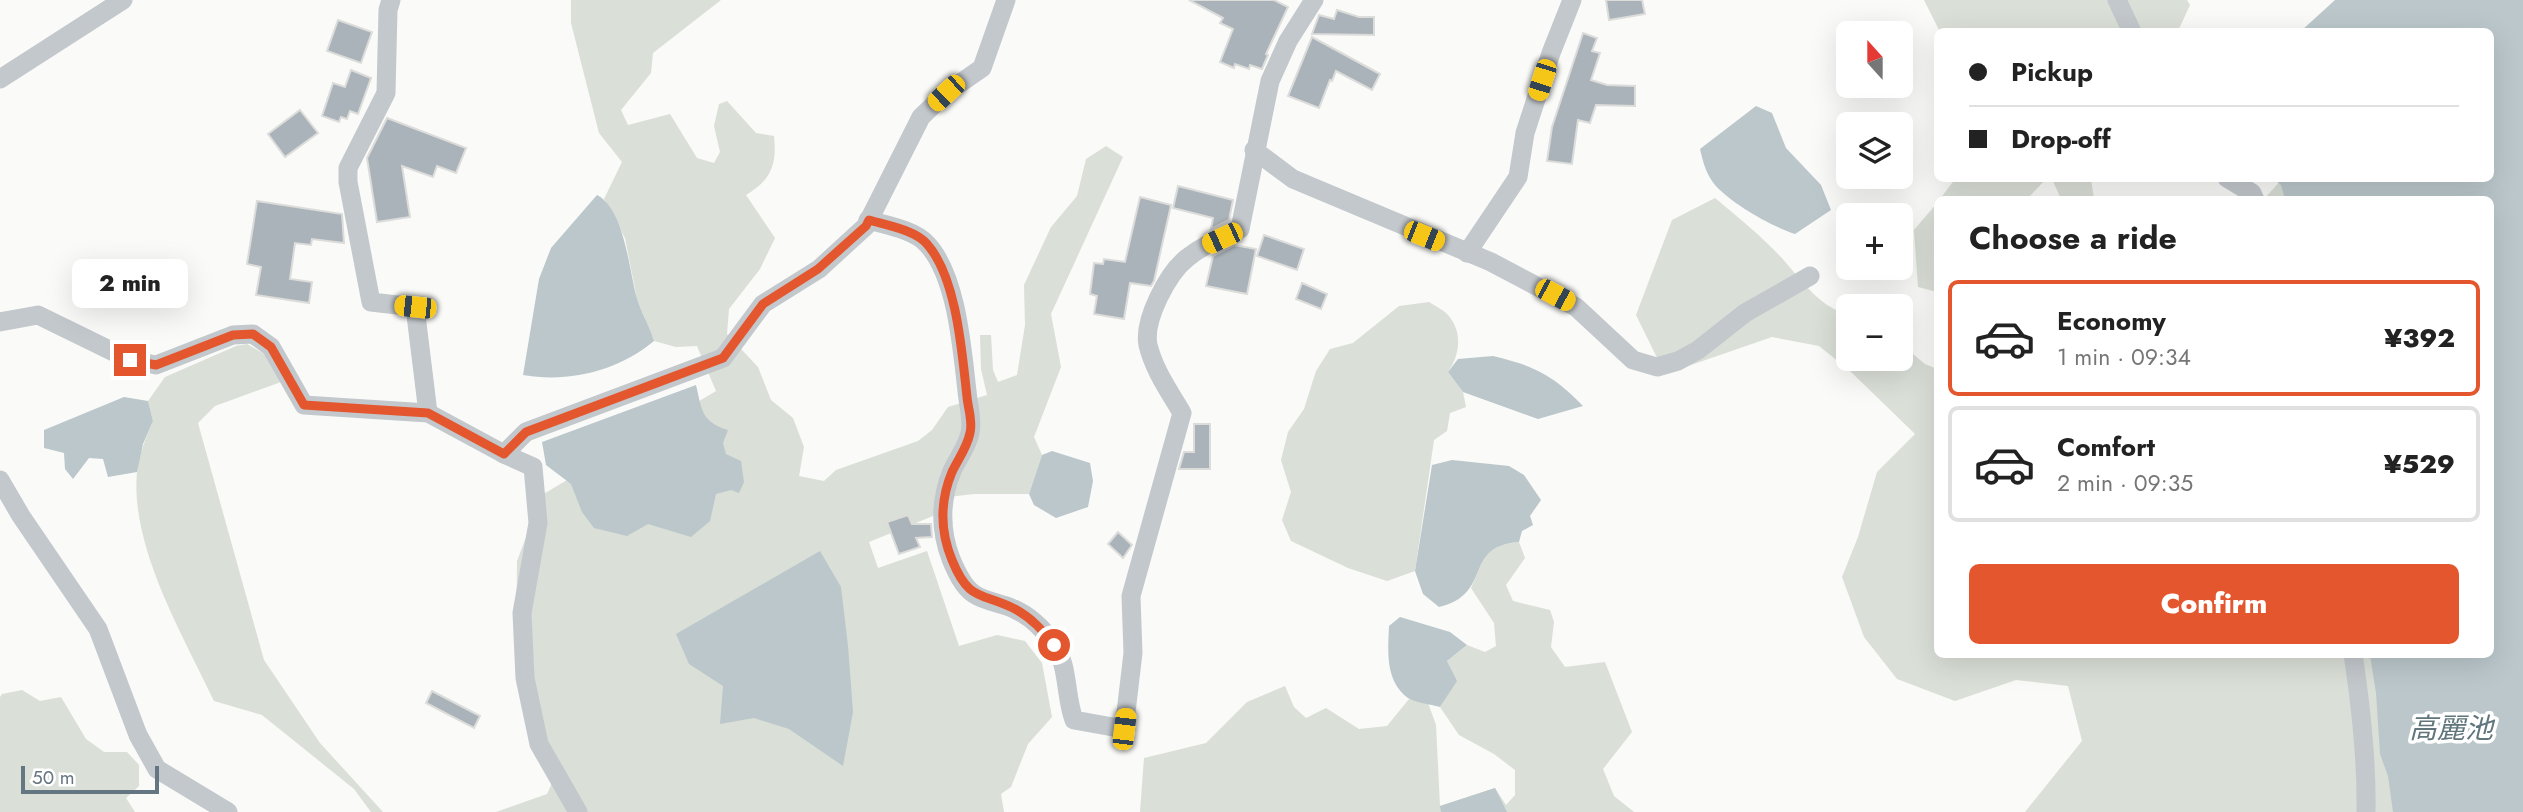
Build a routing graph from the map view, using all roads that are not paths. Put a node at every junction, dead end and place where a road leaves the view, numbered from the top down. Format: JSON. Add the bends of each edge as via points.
{"nodes":[{"id":1,"x":123,"y":0,"type":"edge"},
{"id":2,"x":391,"y":0,"type":"edge"},
{"id":3,"x":1006,"y":0,"type":"edge"},
{"id":4,"x":1314,"y":0,"type":"edge"},
{"id":5,"x":1572,"y":0,"type":"edge"},
{"id":6,"x":2117,"y":0,"type":"edge"},
{"id":7,"x":2130,"y":28,"type":"edge"},
{"id":8,"x":0,"y":79,"type":"edge"},
{"id":9,"x":1255,"y":150,"type":"junction"},
{"id":10,"x":2234,"y":182,"type":"edge"},
{"id":11,"x":2254,"y":196,"type":"edge"},
{"id":12,"x":869,"y":220,"type":"junction"},
{"id":13,"x":1467,"y":253,"type":"junction"},
{"id":14,"x":1810,"y":276,"type":"dead end"},
{"id":15,"x":0,"y":322,"type":"edge"},
{"id":16,"x":428,"y":413,"type":"junction"},
{"id":17,"x":504,"y":454,"type":"junction"},
{"id":18,"x":0,"y":480,"type":"edge"},
{"id":19,"x":2354,"y":658,"type":"edge"},
{"id":20,"x":228,"y":812,"type":"edge"},
{"id":21,"x":578,"y":812,"type":"edge"},
{"id":22,"x":2366,"y":812,"type":"edge"}],
"edges":[{"from":1,"to":8,"type":"street"},
{"from":2,"to":16,"type":"street","via":[[386,93],[348,168],[348,182],[371,302],[415,307]]},
{"from":3,"to":12,"type":"street","via":[[982,68],[921,117]]},
{"from":4,"to":9,"type":"street","via":[[1270,81]]},
{"from":5,"to":13,"type":"street","via":[[1525,132],[1518,177]]},
{"from":6,"to":7,"type":"street"},
{"from":9,"to":12,"type":"street","via":[[1240,229],[1184,260],[1158,297],[1151,318],[1147,342],[1158,373],[1182,413],[1130,596],[1133,653],[1124,729],[1074,720],[1063,664],[1054,645],[1035,622],[974,594],[962,580],[942,529],[952,472],[971,430],[960,323],[946,278],[927,243]]},
{"from":9,"to":13,"type":"street","via":[[1293,180]]},
{"from":10,"to":11,"type":"street"},
{"from":12,"to":17,"type":"street","via":[[818,269],[763,304],[723,358],[526,432]]},
{"from":13,"to":14,"type":"street","via":[[1576,307],[1633,360],[1657,368],[1698,350],[1745,313]]},
{"from":15,"to":16,"type":"street","via":[[38,315],[130,360],[156,365],[233,335],[253,334],[271,347],[304,405]]},
{"from":16,"to":17,"type":"street"},
{"from":17,"to":21,"type":"street","via":[[533,467],[538,523],[522,613],[525,678],[539,744]]},
{"from":18,"to":20,"type":"street","via":[[98,629],[138,734],[157,769]]},
{"from":19,"to":22,"type":"street","via":[[2362,712]]}]}
